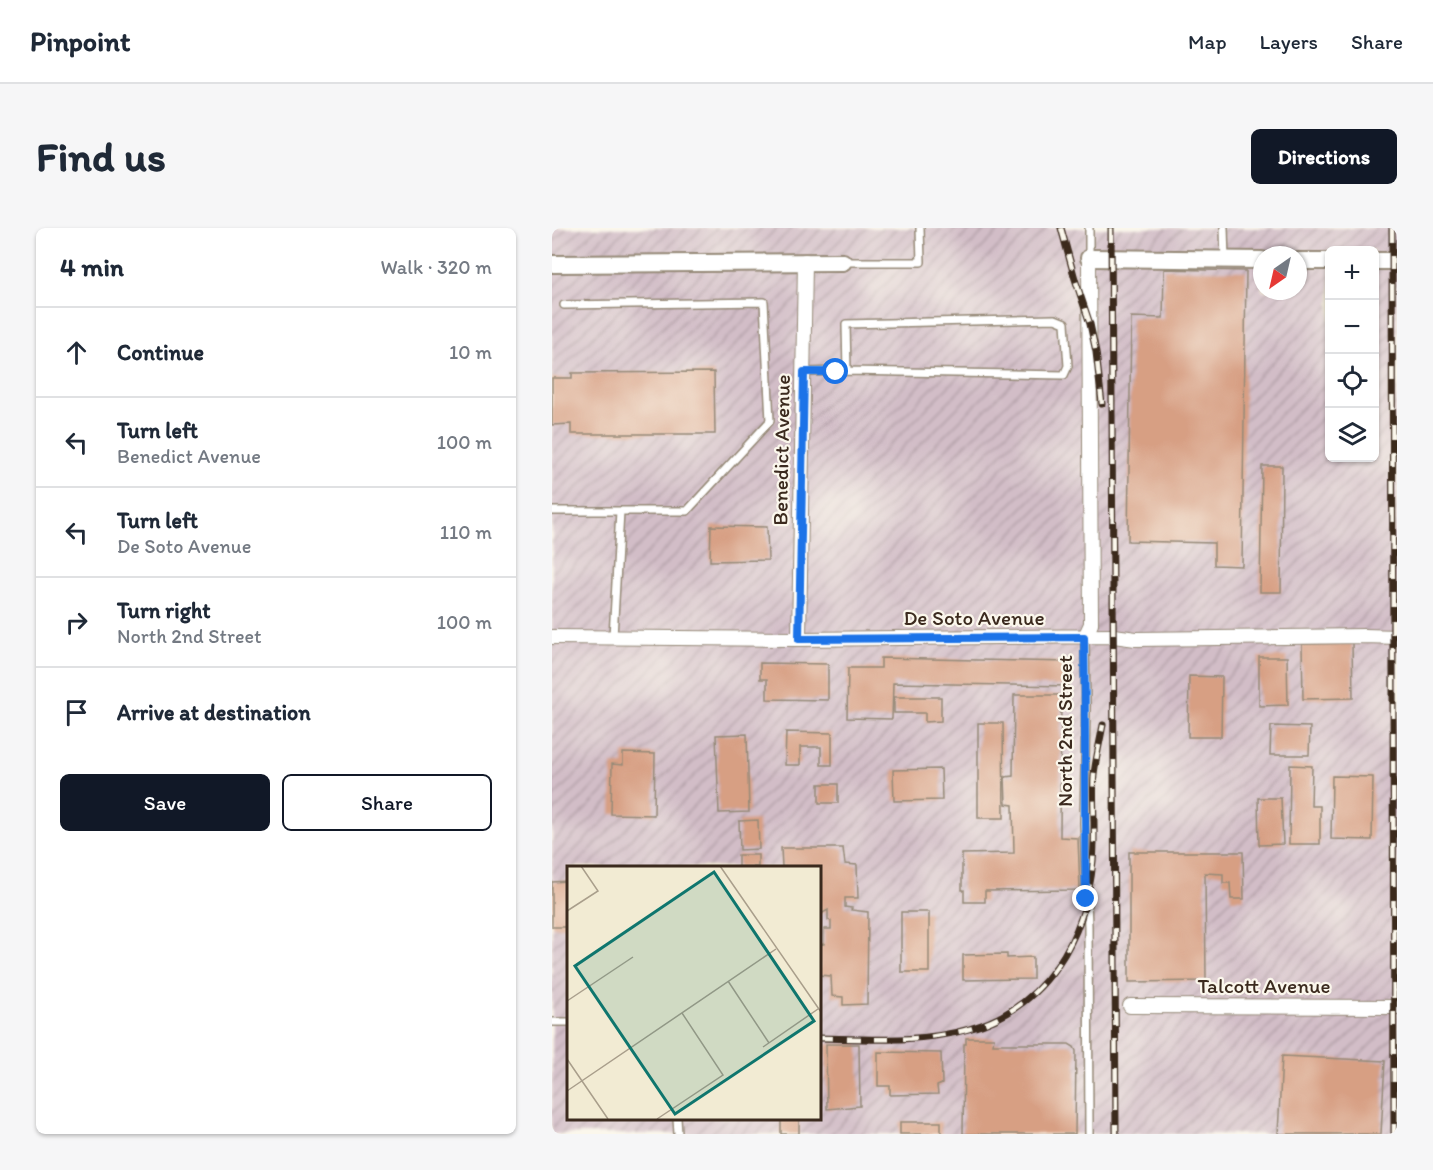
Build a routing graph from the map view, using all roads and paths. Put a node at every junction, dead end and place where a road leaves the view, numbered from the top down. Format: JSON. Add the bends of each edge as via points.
{"nodes":[{"id":1,"x":920,"y":228,"type":"edge"},
{"id":2,"x":1089,"y":228,"type":"edge"},
{"id":3,"x":1224,"y":228,"type":"edge"},
{"id":4,"x":1089,"y":258,"type":"junction"},
{"id":5,"x":1225,"y":260,"type":"junction"},
{"id":6,"x":1253,"y":260,"type":"edge"},
{"id":7,"x":805,"y":261,"type":"junction"},
{"id":8,"x":1307,"y":261,"type":"edge"},
{"id":9,"x":1325,"y":261,"type":"edge"},
{"id":10,"x":1379,"y":261,"type":"edge"},
{"id":11,"x":1397,"y":261,"type":"edge"},
{"id":12,"x":843,"y":262,"type":"joint"},
{"id":13,"x":552,"y":264,"type":"edge"},
{"id":14,"x":564,"y":305,"type":"dead end"},
{"id":15,"x":804,"y":372,"type":"junction"},
{"id":16,"x":847,"y":372,"type":"junction"},
{"id":17,"x":552,"y":511,"type":"edge"},
{"id":18,"x":620,"y":511,"type":"junction"},
{"id":19,"x":552,"y":637,"type":"edge"},
{"id":20,"x":612,"y":637,"type":"junction"},
{"id":21,"x":1084,"y":637,"type":"junction"},
{"id":22,"x":1397,"y":637,"type":"edge"},
{"id":23,"x":799,"y":639,"type":"junction"},
{"id":24,"x":1130,"y":1006,"type":"dead end"},
{"id":25,"x":1397,"y":1007,"type":"edge"},
{"id":26,"x":677,"y":1119,"type":"edge"},
{"id":27,"x":678,"y":1134,"type":"edge"},
{"id":28,"x":1089,"y":1134,"type":"edge"}],
"edges":[{"from":1,"to":12,"type":"lane","via":[[921,261]]},
{"from":2,"to":4,"type":"lane"},
{"from":3,"to":5,"type":"lane"},
{"from":4,"to":5,"type":"street"},
{"from":4,"to":21,"type":"street","name":"North 2nd Street","via":[[1091,624]]},
{"from":5,"to":6,"type":"street"},
{"from":7,"to":12,"type":"street"},
{"from":7,"to":13,"type":"street"},
{"from":7,"to":15,"type":"street","name":"Benedict Avenue"},
{"from":8,"to":9,"type":"street"},
{"from":10,"to":11,"type":"street"},
{"from":14,"to":18,"type":"lane","via":[[764,302],[770,421],[687,511]]},
{"from":15,"to":16,"type":"lane"},
{"from":15,"to":23,"type":"street","name":"Benedict Avenue"},
{"from":16,"to":16,"type":"lane","via":[[1064,375],[1068,366],[1065,323],[1055,319],[846,324]]},
{"from":17,"to":18,"type":"lane"},
{"from":18,"to":20,"type":"lane"},
{"from":19,"to":20,"type":"street","name":"De Soto Avenue"},
{"from":20,"to":23,"type":"street","name":"De Soto Avenue"},
{"from":21,"to":22,"type":"street","name":"De Soto Avenue"},
{"from":21,"to":23,"type":"street","name":"De Soto Avenue"},
{"from":21,"to":28,"type":"lane","name":"North 2nd Street"},
{"from":24,"to":25,"type":"street","name":"Talcott Avenue"},
{"from":26,"to":27,"type":"lane"}]}
